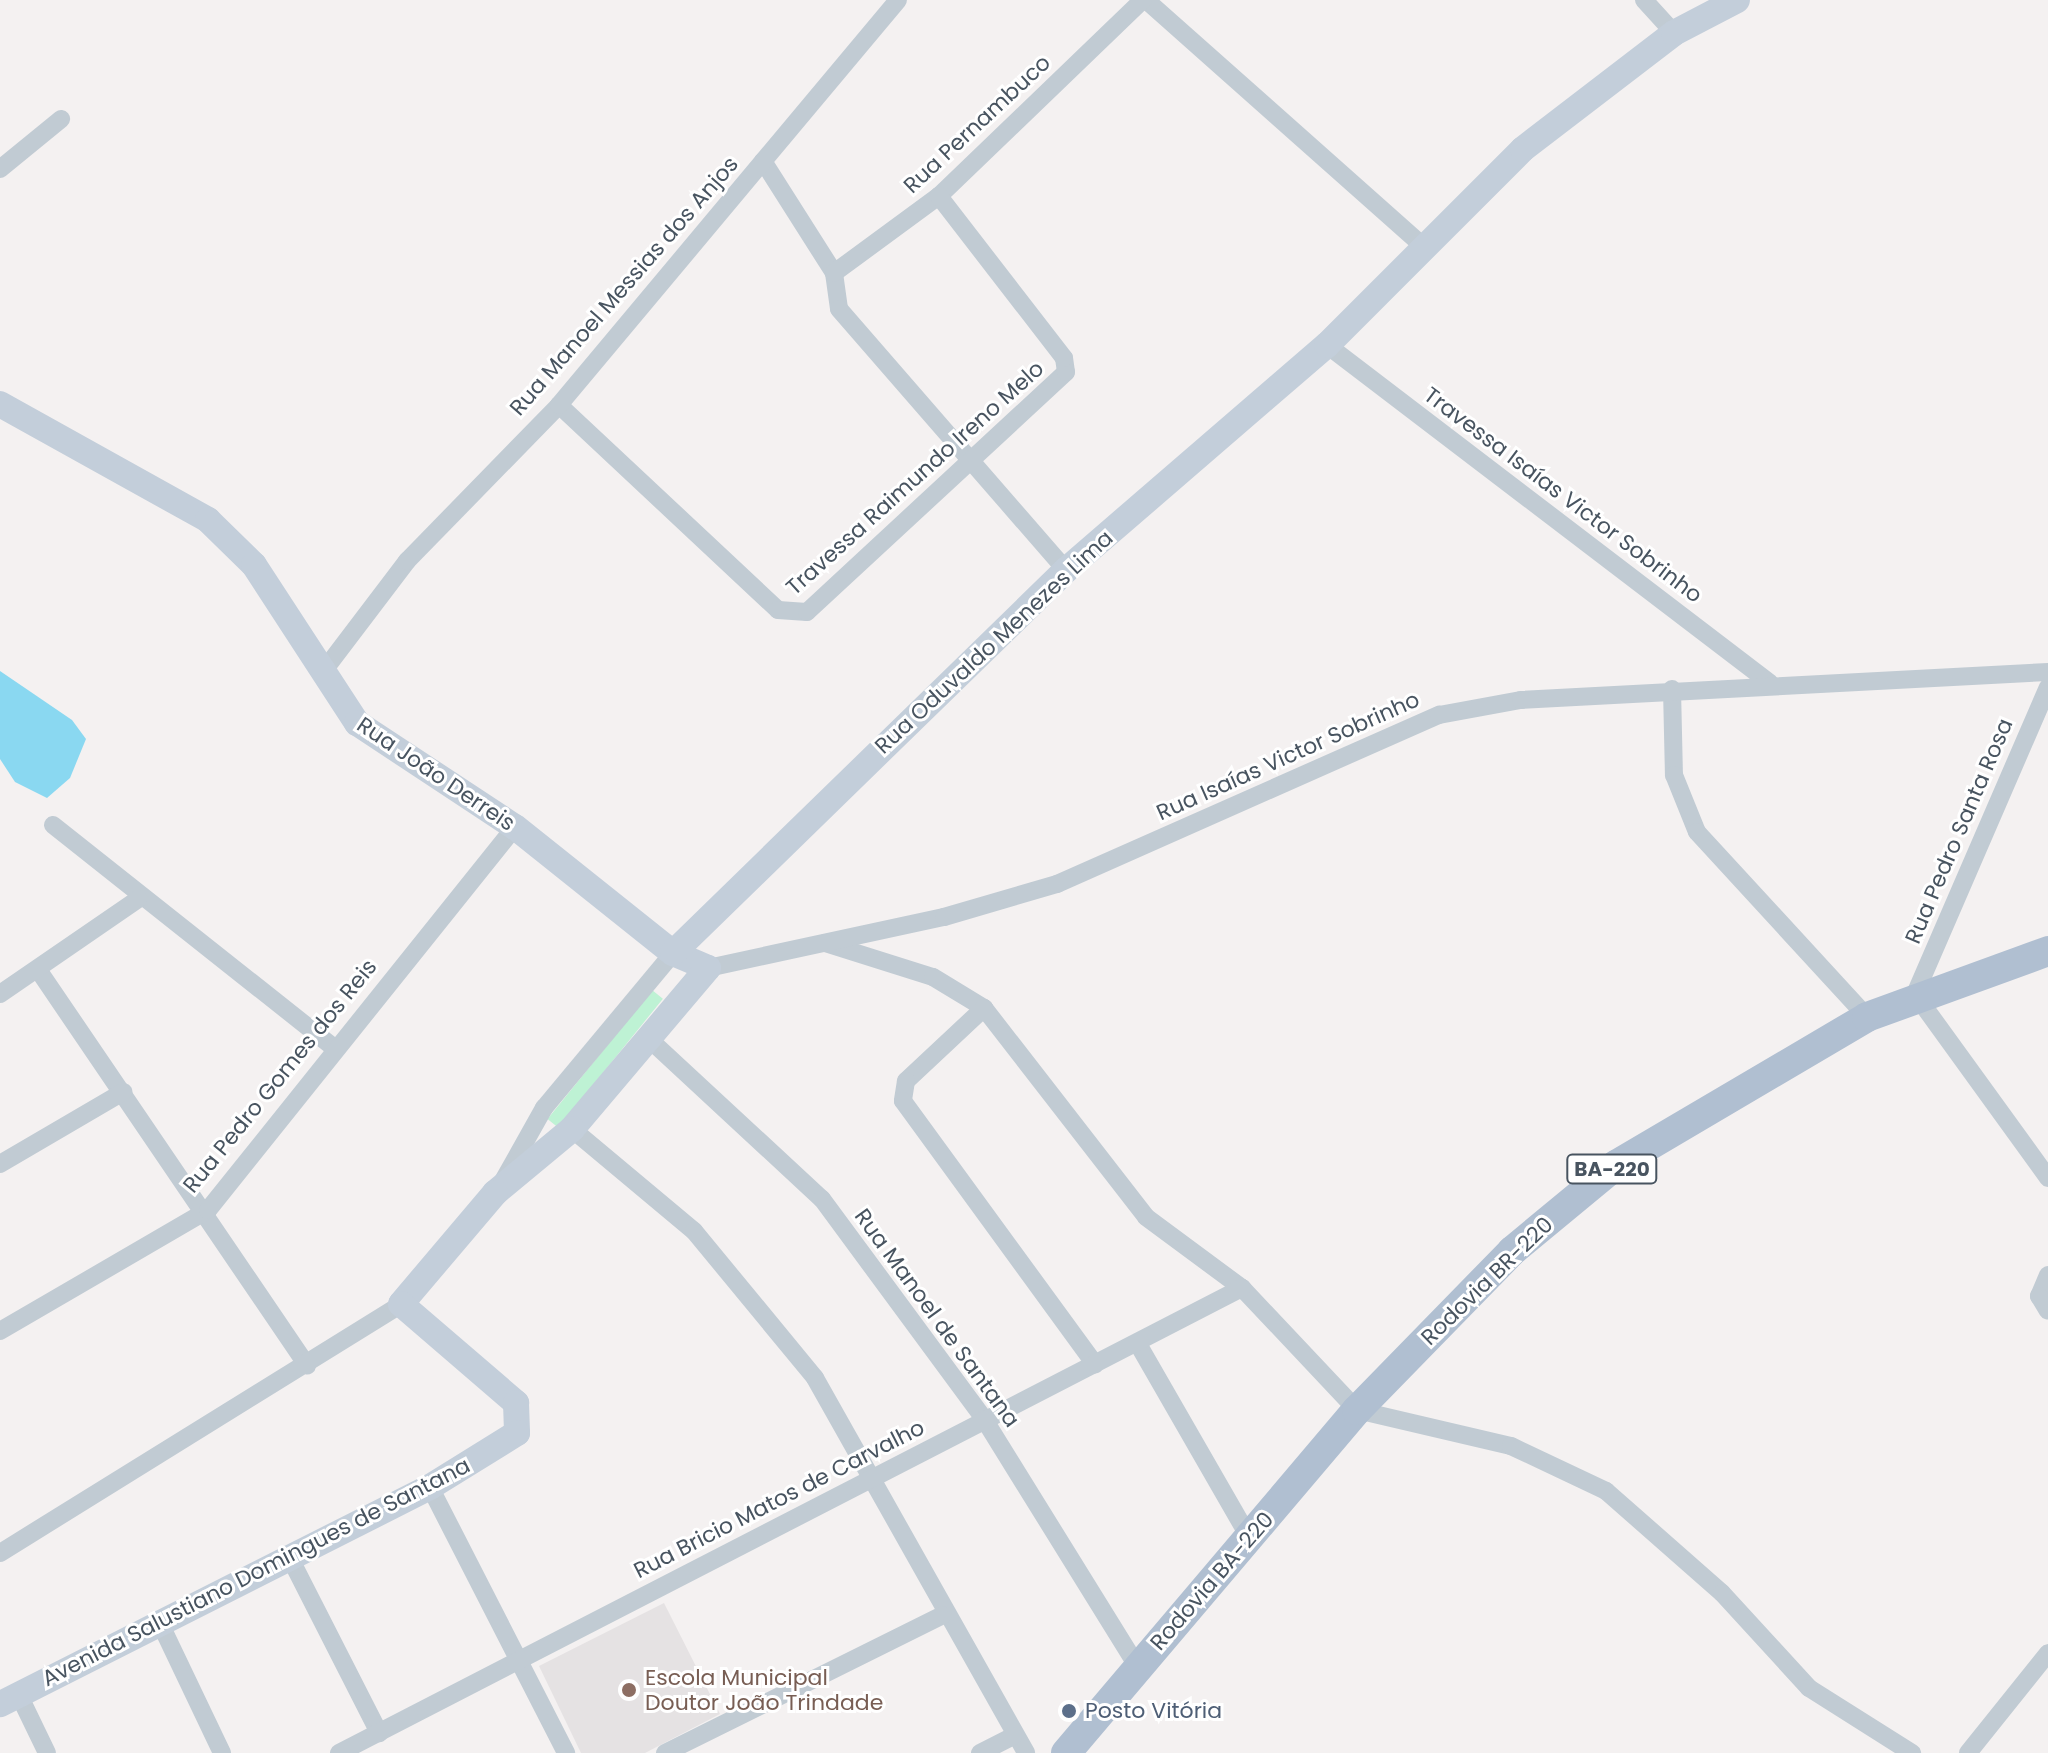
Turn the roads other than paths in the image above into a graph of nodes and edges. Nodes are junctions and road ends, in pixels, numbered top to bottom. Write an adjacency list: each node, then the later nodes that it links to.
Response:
1 (898, 0): 7 (street, Rua Manoel Messias dos Anjos)
2 (1145, 0): 9 (street, Rua Pernambuco); 10 (street)
3 (1644, 0): 5 (street)
4 (1737, 0): 5 (street, Rua Oduvaldo Menezes Lima)
5 (1674, 33): 10 (street, Rua Oduvaldo Menezes Lima)
6 (61, 119): 8 (street)
7 (763, 161): 11 (street); 14 (street, Rua Manoel Messias dos Anjos)
8 (0, 169)
9 (939, 196): 11 (street, Rua Pernambuco); 15 (street, Travessa Raimundo Ireno Melo)
10 (1423, 246): 12 (street, Rua Oduvaldo Menezes Lima)
11 (834, 273): 15 (street)
12 (1327, 345): 16 (street, Rua Oduvaldo Menezes Lima); 19 (street, Travessa Isaías Victor Sobrinho)
13 (0, 404): 18 (street, Rua João Derreis)
14 (559, 405): 15 (street, Travessa Raimundo Ireno Melo); 18 (street, Rua Manoel Messias dos Anjos)
15 (970, 459): 16 (street)
16 (1066, 570): 27 (street, Rua Oduvaldo Menezes Lima)
17 (2048, 672): 19 (street, Rua Isaías Victor Sobrinho)
18 (322, 673): 23 (street, Rua João Derreis)
19 (1770, 683): 21 (street, Rua Isaías Victor Sobrinho)
20 (2048, 687): 31 (street, Rua Pedro Santa Rosa)
21 (1672, 689): 25 (street, Rua Isaías Victor Sobrinho); 33 (street)
22 (53, 825): 24 (street)
23 (515, 827): 27 (street, Rua João Derreis); 35 (street, Rua Pedro Gomes dos Reis)
24 (138, 899): 29 (street); 35 (street)
25 (825, 943): 28 (street, Rua Isaías Victor Sobrinho); 32 (street)
26 (2048, 951): 31 (main road, BA-220)
27 (673, 953): 28 (street, Rua João Derreis); 40 (street)
28 (708, 968): 34 (street)
29 (39, 971): 30 (street); 36 (street)
30 (0, 994)
31 (1915, 994): 33 (main road, Rodovia BR-220 / BA-220); 39 (street)
32 (984, 1008): 43 (street); 48 (street)
33 (1867, 1017): 50 (main road, Rodovia BR-220 / BA-220)
34 (648, 1038): 37 (street); 51 (street, Rua Manoel de Santana)
35 (332, 1046): 41 (street, Rua Pedro Gomes dos Reis)
36 (123, 1092): 38 (street); 41 (street)
37 (572, 1129): 40 (street); 52 (street)
38 (0, 1164)
39 (2048, 1178)
40 (495, 1193): 44 (street)
41 (208, 1210): 46 (street, Rua Pedro Gomes dos Reis); 49 (street)
42 (2048, 1275): 45 (street)
43 (1242, 1288): 47 (street, Rua Bricio Matos de Carvalho); 50 (street)
44 (401, 1304): 49 (street); 53 (street, Avenida Salustiano Domingues de Santana)
45 (2048, 1311)
46 (0, 1331)
47 (1138, 1344): 48 (street, Rua Bricio Matos de Carvalho); 54 (street)
48 (1095, 1364): 51 (street, Rua Bricio Matos de Carvalho)
49 (307, 1366): 55 (street)
50 (1357, 1410): 54 (main road, Rodovia BA-220 / BA-220); 73 (street)
51 (984, 1419): 52 (street, Rua Bricio Matos de Carvalho); 61 (street, Rua Manoel de Santana)
52 (878, 1478): 57 (street); 60 (street, Rua Bricio Matos de Carvalho)
53 (430, 1487): 56 (street, Avenida Salustiano Domingues de Santana); 60 (street)
54 (1250, 1539): 61 (main road, Rodovia BA-220 / BA-220)
55 (0, 1553)
56 (289, 1556): 58 (street, Avenida Salustiano Domingues de Santana); 63 (street)
57 (943, 1615): 64 (street); 69 (street)
58 (160, 1623): 62 (street, Avenida Salustiano Domingues de Santana); 66 (street)
59 (2048, 1653): 74 (street)
60 (520, 1657): 63 (street, Rua Bricio Matos de Carvalho); 68 (street)
61 (1138, 1667): 72 (main road, Rodovia BA-220 / BA-220)
62 (9, 1700): 65 (street)
63 (379, 1733): 67 (street, Rua Bricio Matos de Carvalho)
64 (1013, 1736): 70 (street); 71 (street)
65 (47, 1753)
66 (222, 1753)
67 (339, 1753)
68 (566, 1753)
69 (665, 1753)
70 (980, 1753)
71 (1026, 1753)
72 (1066, 1753)
73 (1912, 1753)
74 (1968, 1753)

